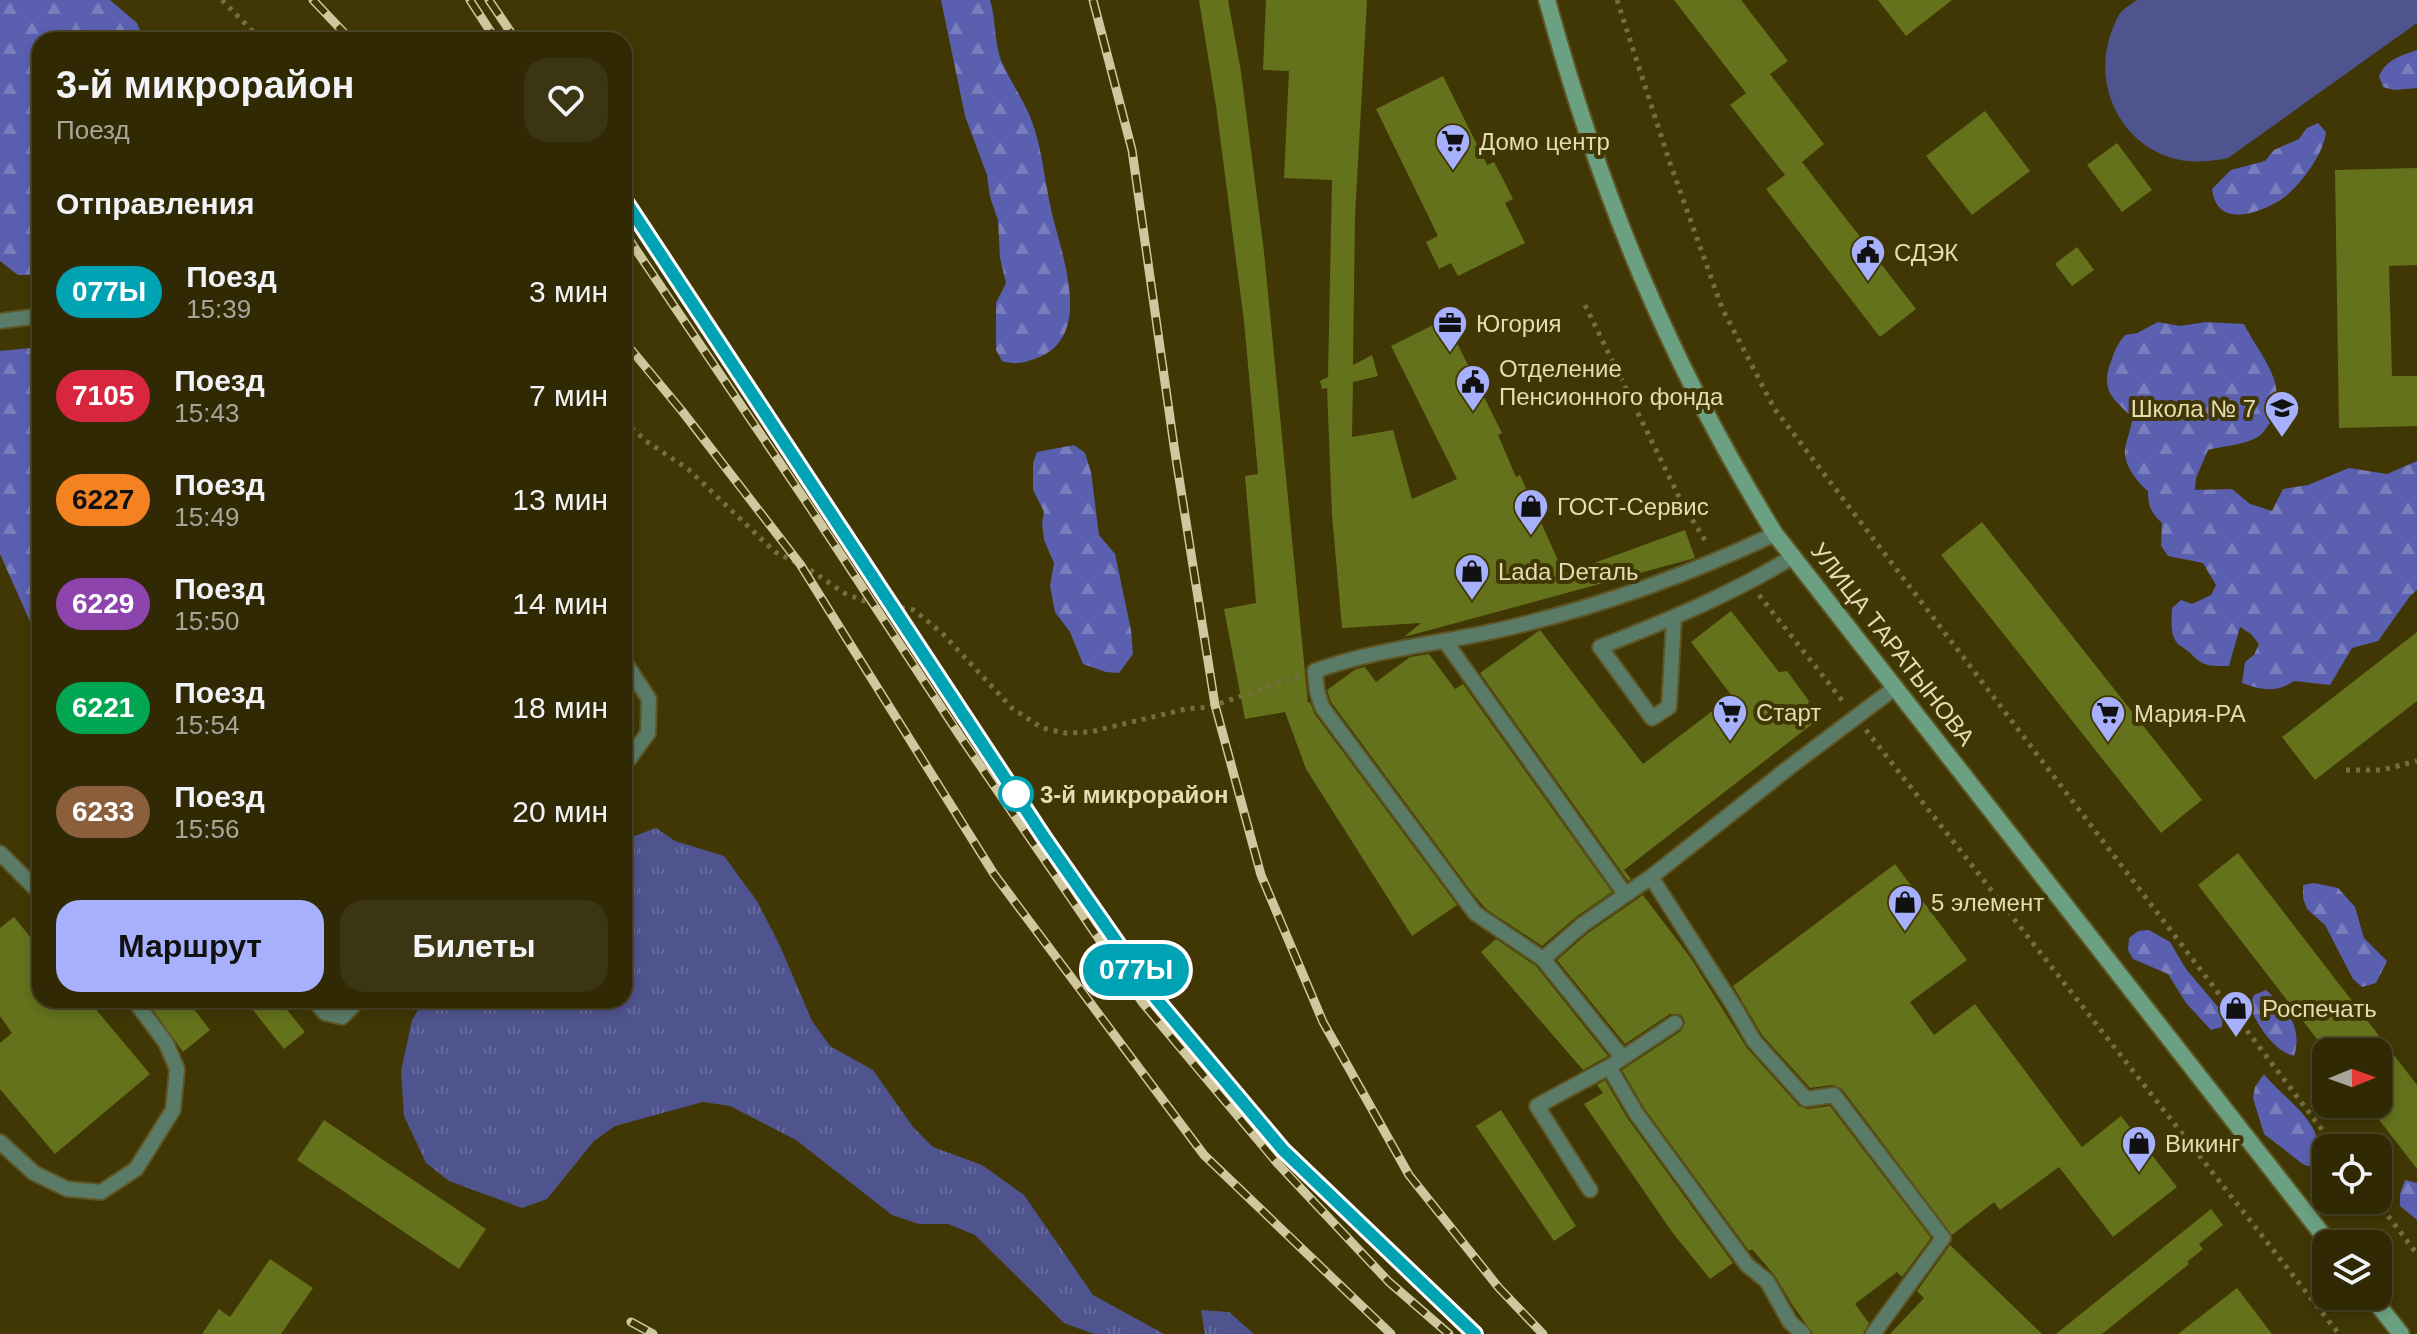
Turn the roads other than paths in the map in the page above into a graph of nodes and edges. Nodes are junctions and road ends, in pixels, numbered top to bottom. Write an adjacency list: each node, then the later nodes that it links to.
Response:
1 (1547, 0): 4 (street, УЛИЦА ТАРАТЫНОВА)
2 (32, 317): 3 (lane)
3 (0, 321)
4 (1775, 534): 5 (street, УЛИЦА ТАРАТЫНОВА); 7 (lane)
5 (1794, 556): 6 (lane); 9 (street, УЛИЦА ТАРАТЫНОВА)
6 (1674, 618): 6 (lane)
7 (1445, 641): 14 (lane); 15 (lane)
8 (632, 673): 10 (lane)
9 (1896, 687): 12 (lane); 24 (street, УЛИЦА ТАРАТЫНОВА)
10 (632, 755)
11 (0, 853): 13 (lane)
12 (1651, 877): 14 (lane); 27 (lane)
13 (32, 885)
14 (1625, 894): 15 (lane)
15 (1543, 959): 20 (lane)
16 (140, 1008): 22 (lane)
17 (321, 1008): 18 (lane)
18 (351, 1008)
19 (1675, 1023): 20 (lane)
20 (1622, 1057): 21 (lane)
21 (1609, 1067): 23 (lane); 26 (lane)
22 (0, 1142)
23 (1590, 1190)
24 (2319, 1230)
25 (2382, 1310): 28 (street)
26 (1803, 1334)
27 (1873, 1334)
28 (2401, 1334)

